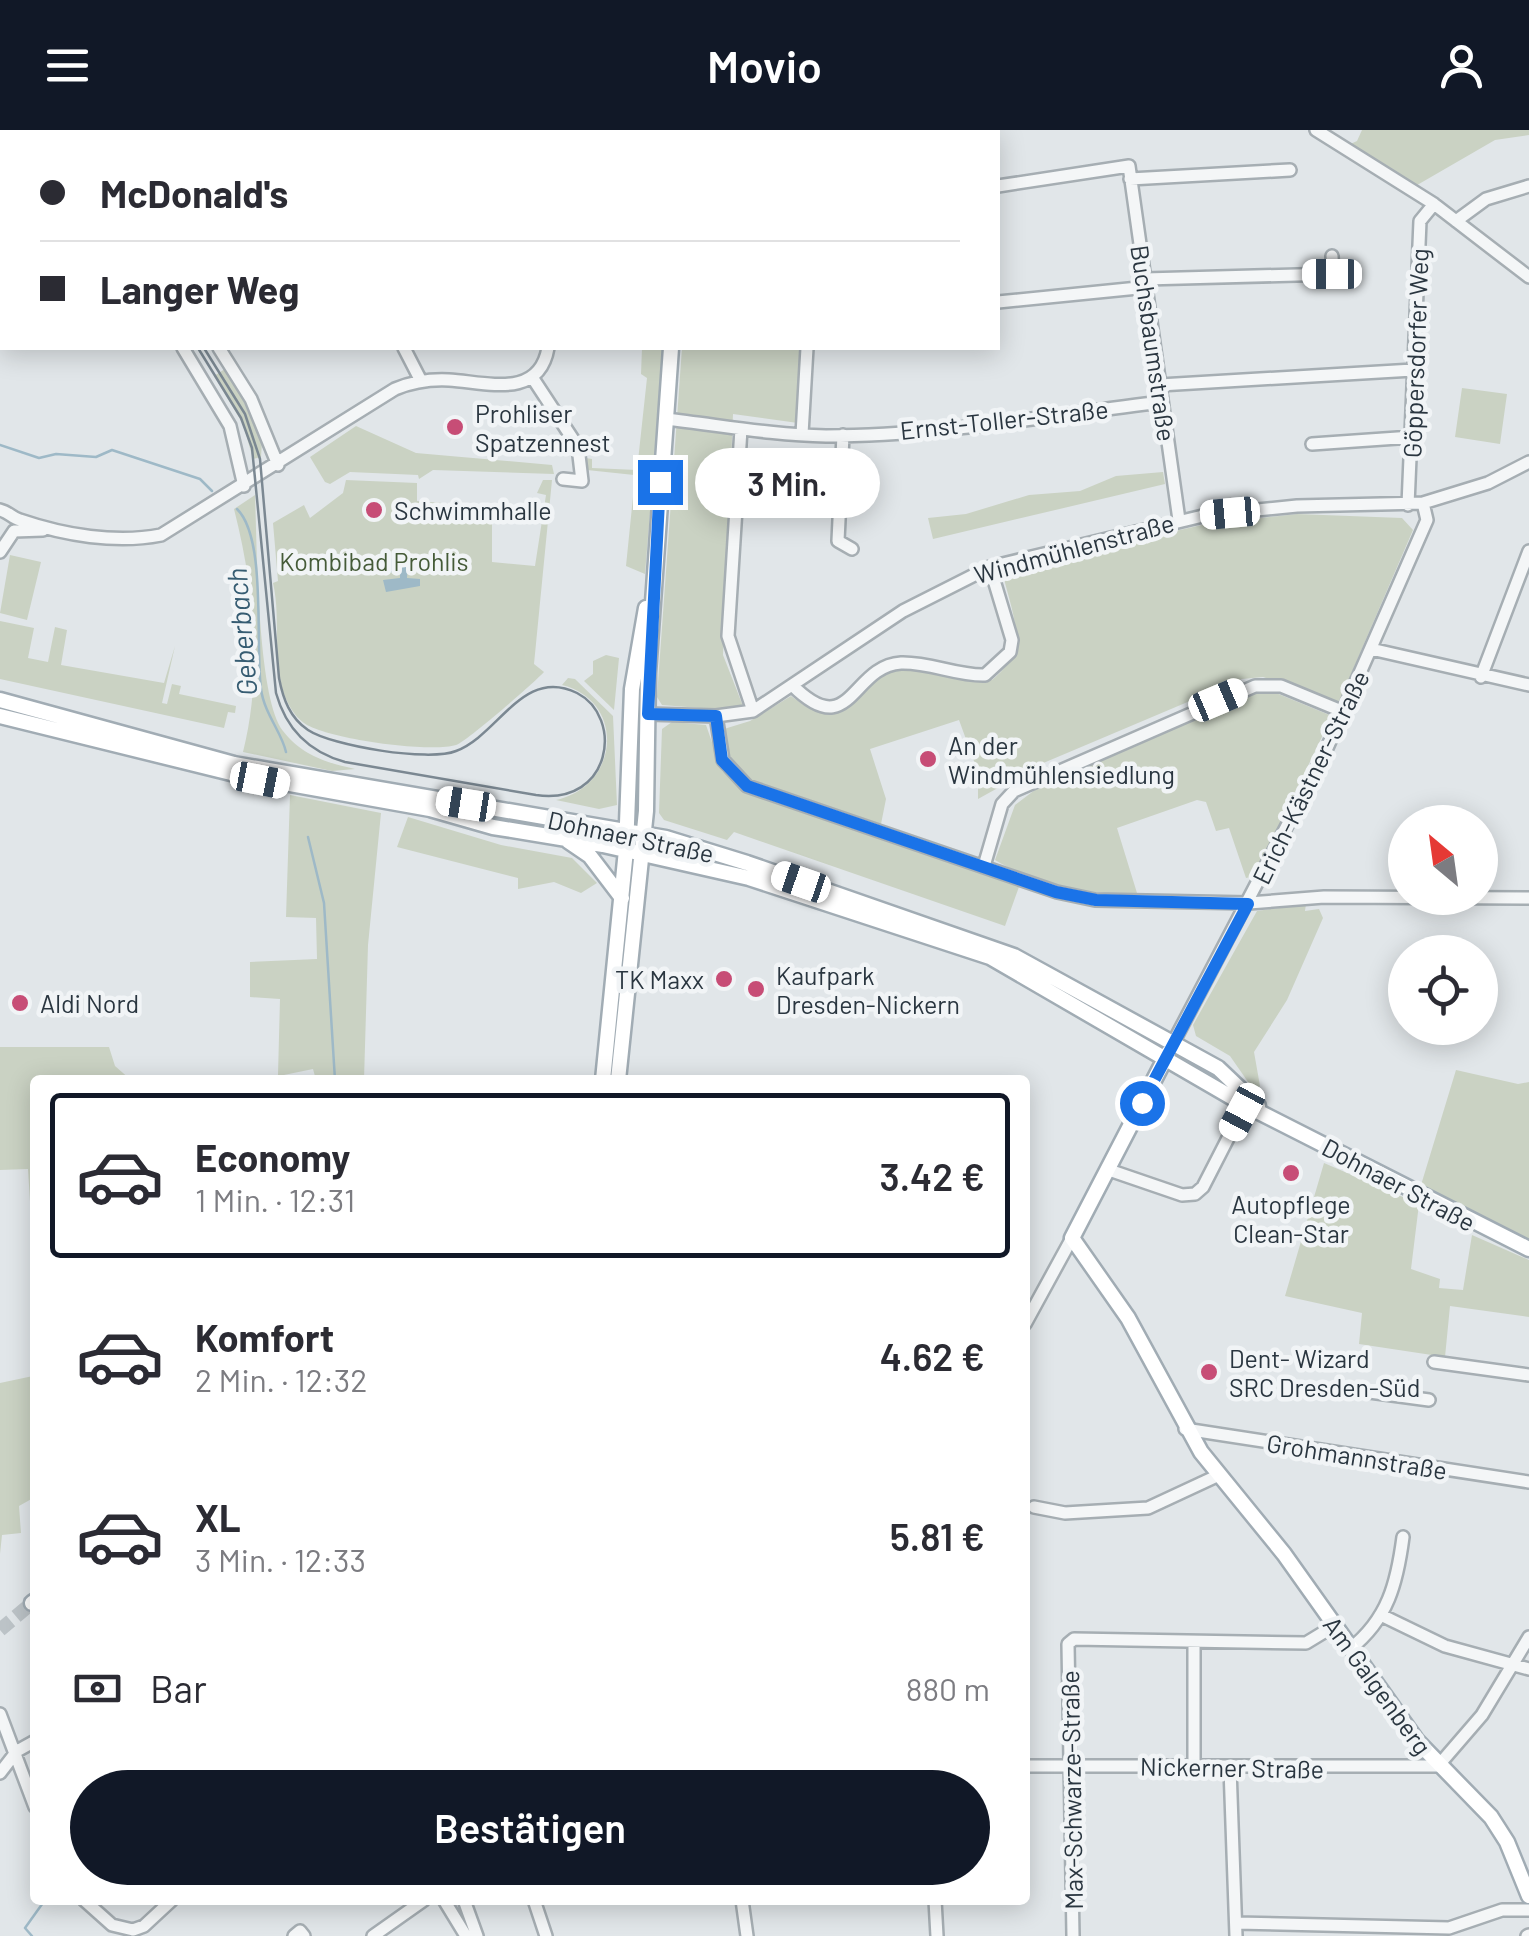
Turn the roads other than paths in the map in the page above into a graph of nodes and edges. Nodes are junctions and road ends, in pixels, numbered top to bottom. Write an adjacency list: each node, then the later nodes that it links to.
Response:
1 (1316, 130): 6 (street)
2 (1290, 170): 3 (street)
3 (1130, 173): 4 (street); 10 (street, Buchsbaumstraße)
4 (1000, 186)
5 (1529, 186): 7 (street)
6 (1434, 204): 7 (street); 18 (street, Göppersdorfer Weg)
7 (1456, 220): 9 (street)
8 (1332, 256): 10 (street)
9 (1529, 277)
10 (1147, 283): 11 (street); 21 (street, Buchsbaumstraße)
11 (1000, 302)
12 (184, 350): 32 (street)
13 (220, 350): 30 (street)
14 (405, 350): 20 (street)
15 (547, 350): 19 (street)
16 (671, 350): 23 (main road)
17 (807, 350): 25 (street)
18 (1414, 370): 21 (street); 27 (street, Göppersdorfer Weg)
19 (532, 377): 20 (street); 31 (street)
20 (420, 381): 30 (street)
21 (1160, 385): 22 (street, Buchsbaumstraße)
22 (1162, 402): 26 (street, Ernst-Toller-Straße); 36 (street, Buchsbaumstraße)
23 (666, 419): 24 (street, Ernst-Toller-Straße); 42 (main road)
24 (741, 429): 25 (street, Ernst-Toller-Straße); 48 (street)
25 (802, 434): 26 (street, Ernst-Toller-Straße)
26 (843, 435): 38 (street)
27 (1412, 437): 28 (street); 34 (street, Göppersdorfer Weg)
28 (1312, 444)
29 (1529, 462): 33 (street, Windmühlenstraße)
30 (278, 465): 32 (street)
31 (563, 479)
32 (244, 486): 37 (street)
33 (1424, 504): 34 (street, Windmühlenstraße); 43 (street, Erich-Kästner-Straße)
34 (1408, 506): 36 (street, Windmühlenstraße)
35 (0, 510): 37 (street)
36 (1178, 520): 41 (street, Windmühlenstraße)
37 (8, 532): 40 (street)
38 (852, 549)
39 (1529, 551): 44 (street)
40 (0, 552)
41 (990, 567): 46 (street, Windmühlenstraße); 46 (street)
42 (653, 578): 50 (main road); 53 (main road)
43 (1371, 649): 44 (street); 49 (street, Erich-Kästner-Straße)
44 (1482, 677): 45 (street)
45 (1529, 685)
46 (792, 686): 48 (street, Windmühlenstraße)
47 (0, 700): 53 (main road, Dohnaer Straße)
48 (753, 711): 52 (street, Windmühlenstraße)
49 (1344, 712): 58 (street); 61 (street, Erich-Kästner-Straße)
50 (648, 714): 52 (street, Windmühlenstraße); 54 (main road)
51 (0, 716): 55 (main road, Dohnaer Straße)
52 (716, 716): 58 (street)
53 (628, 831): 54 (main road, Dohnaer Straße); 56 (main road)
54 (644, 834): 57 (main road); 62 (main road, Dohnaer Straße)
55 (563, 838): 56 (main road, Dohnaer Straße); 59 (main road)
56 (626, 850): 57 (main road, Dohnaer Straße); 59 (main road)
57 (642, 853): 63 (main road, Dohnaer Straße); 65 (main road)
58 (984, 866): 61 (street)
59 (622, 898): 64 (main road)
60 (1529, 898): 61 (street)
61 (1248, 904): 62 (street, Erich-Kästner-Straße)
62 (1172, 1043): 63 (main road); 67 (main road, Dohnaer Straße)
63 (1165, 1058): 66 (main road, Dohnaer Straße); 68 (main road)
64 (604, 1075)
65 (619, 1075)
66 (1245, 1105): 67 (main road, Dohnaer Straße); 68 (street)
67 (1270, 1116): 70 (main road, Dohnaer Straße)
68 (1108, 1170): 69 (main road)
69 (1072, 1238): 71 (street); 76 (main road, Am Galgenberg)
70 (1529, 1249)
71 (1030, 1315)
72 (1434, 1362): 73 (street)
73 (1529, 1375)
74 (1362, 1391): 75 (street)
75 (1429, 1400)
76 (1186, 1429): 77 (main road, Am Galgenberg); 78 (street, Grohmannstraße)
77 (1219, 1475): 79 (street); 82 (main road, Am Galgenberg)
78 (1529, 1482)
79 (1034, 1507)
80 (1403, 1537): 81 (street)
81 (1383, 1616): 85 (street); 86 (street)
82 (1334, 1626): 84 (street); 85 (main road, Am Galgenberg)
83 (1529, 1637): 86 (street)
84 (1194, 1643): 91 (street, Max-Schwarze-Straße); 94 (street)
85 (1350, 1648): 93 (main road, Am Galgenberg)
86 (1515, 1667): 87 (street); 93 (street)
87 (1529, 1669)
88 (0, 1714): 90 (street)
89 (30, 1744): 90 (street)
90 (17, 1751): 96 (street); 97 (street)
91 (1072, 1765): 92 (street, Nickerner Straße); 94 (street, Nickerner Straße); 122 (street, Max-Schwarze-Straße)
92 (1030, 1766)
93 (1438, 1766): 95 (street, Nickerner Straße); 98 (main road, Am Galgenberg)
94 (1194, 1768): 95 (street, Nickerner Straße)
95 (1230, 1768): 109 (street)
96 (0, 1774)
97 (30, 1791)
98 (1529, 1896)
99 (90, 1905): 112 (street)
100 (167, 1905): 112 (street)
101 (416, 1905): 108 (street)
102 (447, 1905): 117 (street)
103 (466, 1905): 118 (street)
104 (536, 1905): 119 (street)
105 (743, 1905): 120 (street)
106 (935, 1905): 121 (street)
107 (1529, 1910): 111 (street)
108 (388, 1923): 115 (street); 116 (street)
109 (1236, 1929): 110 (street)
110 (1293, 1930): 111 (street)
111 (1420, 1932)
112 (134, 1933)
113 (294, 1936): 114 (street)
114 (304, 1936)
115 (373, 1936)
116 (396, 1936)
117 (466, 1936)
118 (477, 1936)
119 (546, 1936)
120 (747, 1936)
121 (937, 1936)
122 (1072, 1936)

